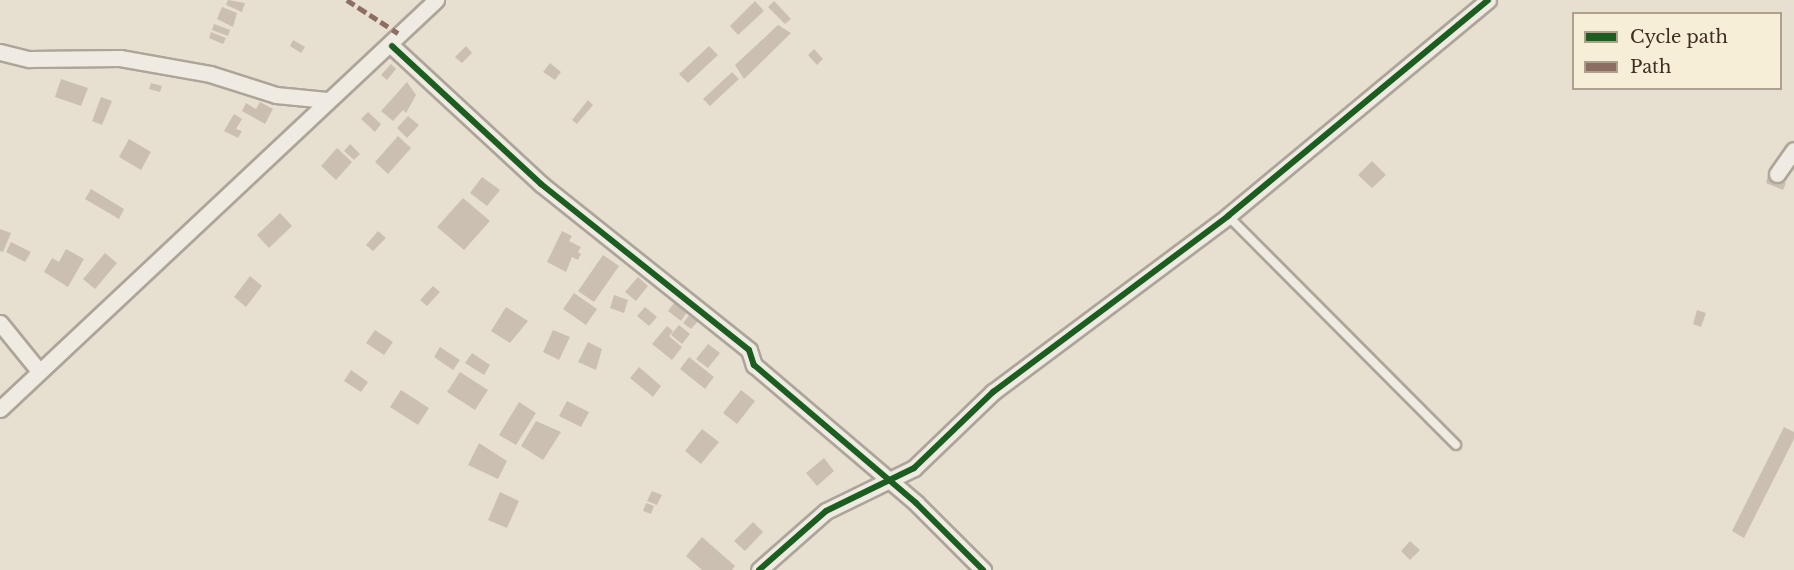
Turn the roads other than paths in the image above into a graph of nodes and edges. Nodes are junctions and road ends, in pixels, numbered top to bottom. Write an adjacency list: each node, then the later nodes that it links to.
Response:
1 (436, 0): 3 (street)
2 (1488, 0): 8 (street)
3 (392, 46): 5 (street); 13 (street)
4 (0, 52): 5 (street)
5 (327, 100): 10 (street)
6 (1794, 150): 7 (street)
7 (1777, 174)
8 (1228, 216): 12 (lane); 13 (street)
9 (0, 323): 10 (street)
10 (39, 371): 11 (street)
11 (0, 409)
12 (1455, 445)
13 (888, 481): 14 (street); 15 (street)
14 (759, 570)
15 (983, 570)

